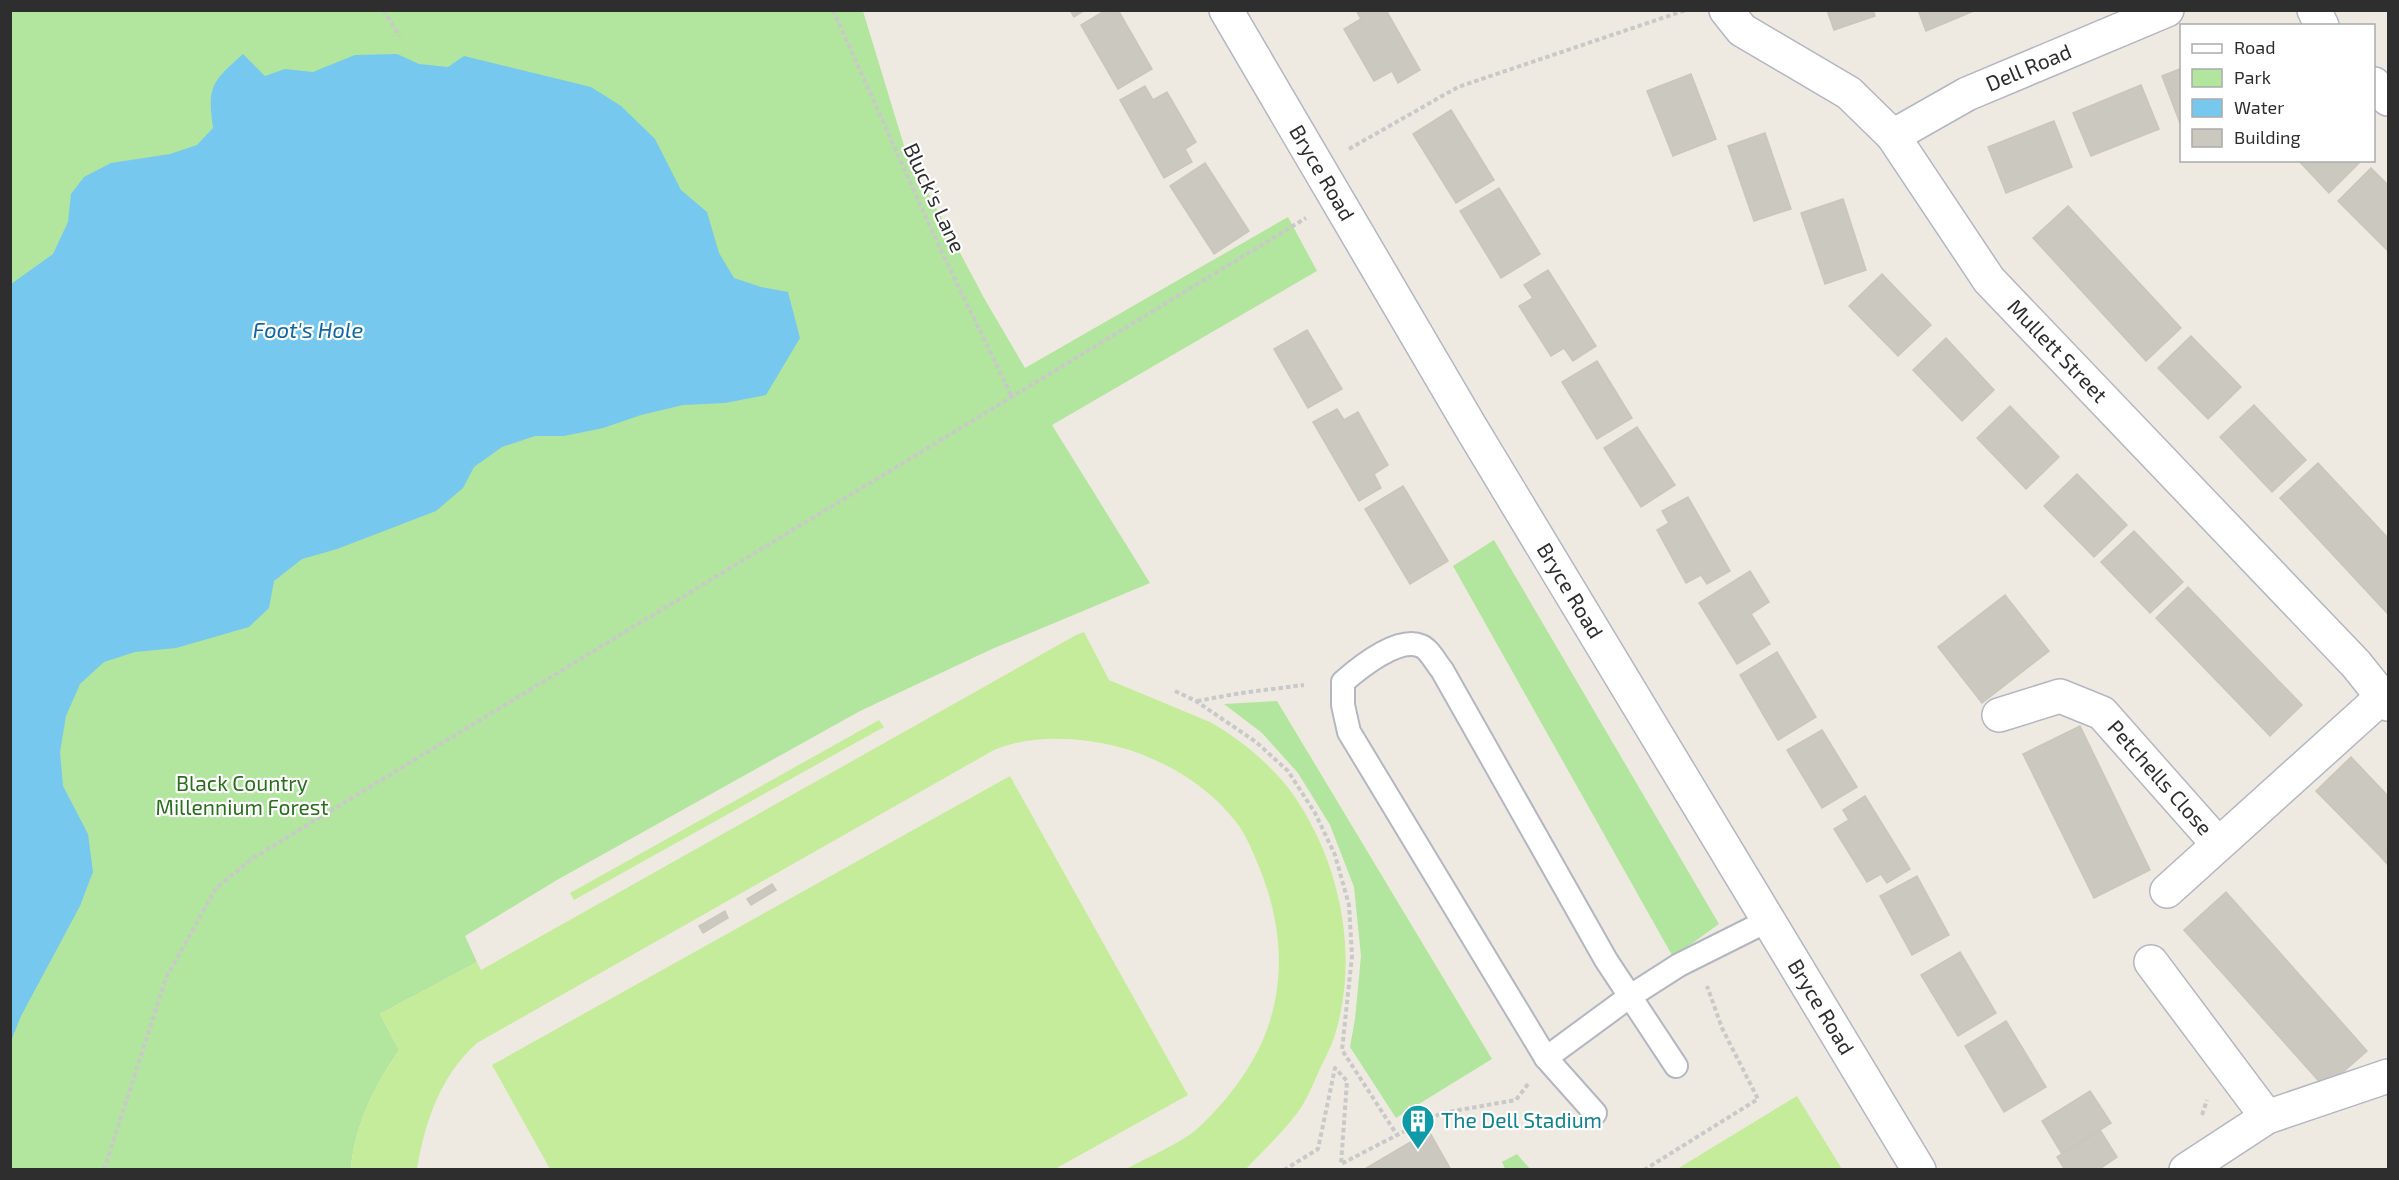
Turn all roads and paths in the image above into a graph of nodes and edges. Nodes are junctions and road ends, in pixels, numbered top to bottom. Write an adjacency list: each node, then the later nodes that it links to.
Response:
1 (383, 10): 9 (path)
2 (833, 10): 15 (path, Bluck's Lane)
3 (1226, 10): 13 (street, Bryce Road)
4 (1686, 10): 13 (path)
5 (1726, 10): 12 (street, Mullett Street)
6 (2167, 10): 12 (street, Dell Road)
7 (2314, 10): 8 (street)
8 (2321, 24)
9 (400, 36)
10 (2375, 86): 11 (street)
11 (2388, 99)
12 (1893, 136): 19 (street, Mullett Street)
13 (1318, 167): 14 (street, Bryce Road)
14 (1338, 199): 15 (path); 23 (street, Bryce Road)
15 (1012, 396): 34 (path)
16 (1305, 685): 18 (path)
17 (1175, 691): 18 (path)
18 (1196, 701): 33 (path)
19 (2385, 701): 21 (street)
20 (1999, 715): 21 (street, Petchells Close)
21 (2218, 844): 22 (street)
22 (2167, 891)
23 (1767, 921): 24 (lane); 37 (street, Bryce Road)
24 (1688, 961): 26 (lane); 36 (path)
25 (2151, 962): 32 (street)
26 (1629, 997): 27 (lane); 27 (lane); 28 (lane)
27 (1546, 1058): 31 (lane)
28 (1676, 1066)
29 (2388, 1076): 32 (street)
30 (1516, 1100): 33 (path)
31 (1595, 1113)
32 (2267, 1117): 38 (street)
33 (1397, 1135): 35 (path)
34 (104, 1170)
35 (1284, 1170)
36 (1644, 1170)
37 (1919, 1170)
38 (2186, 1170)

